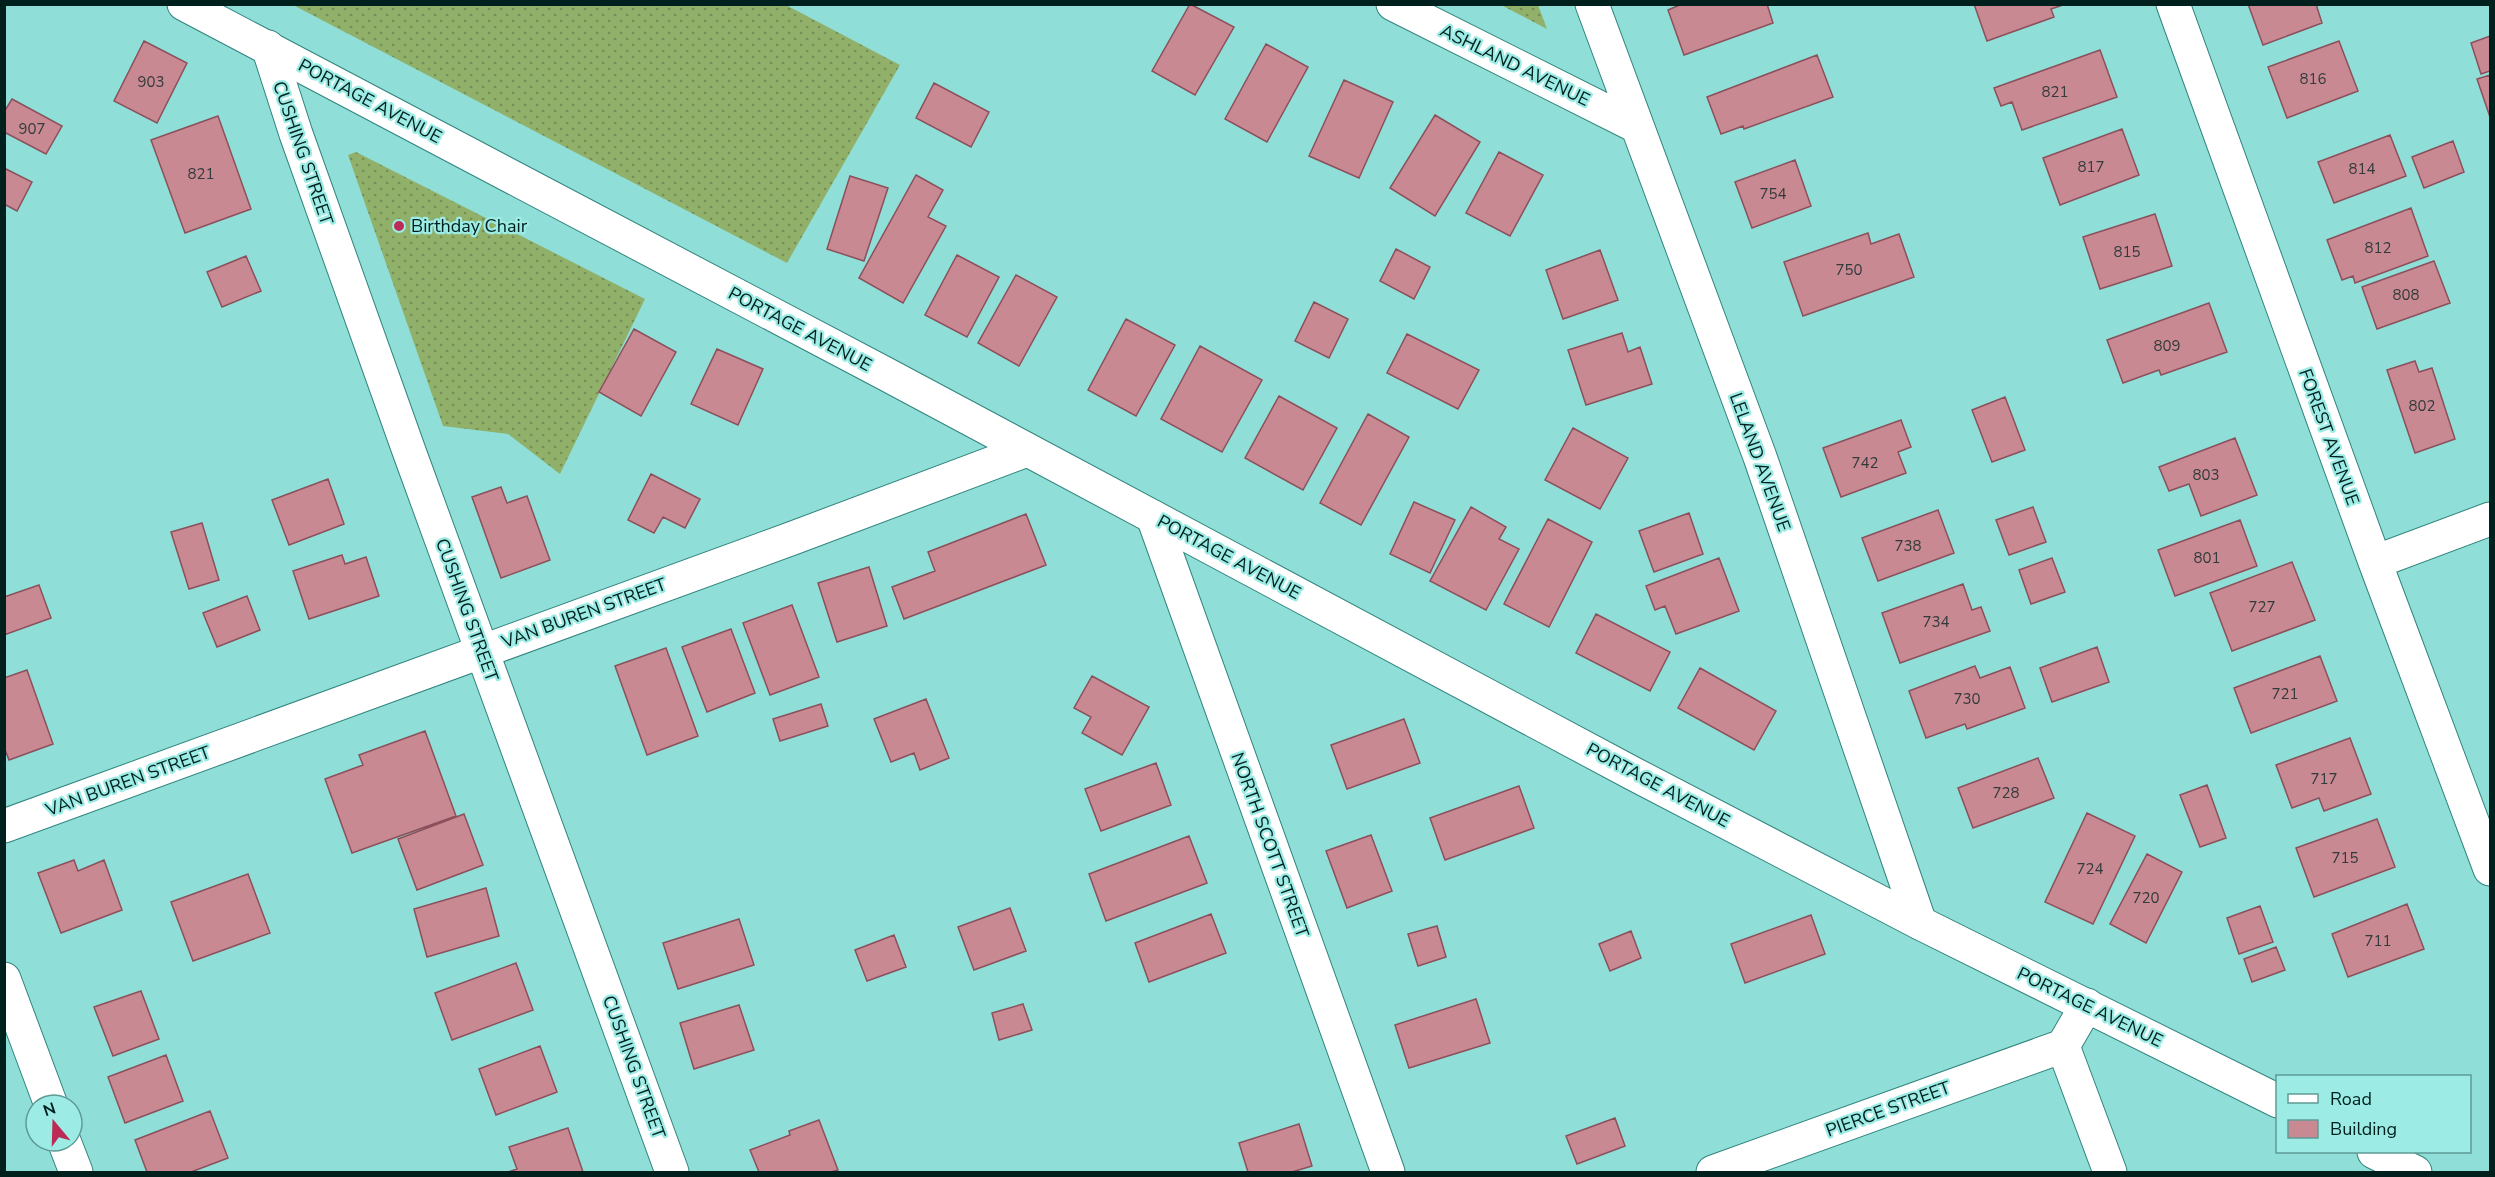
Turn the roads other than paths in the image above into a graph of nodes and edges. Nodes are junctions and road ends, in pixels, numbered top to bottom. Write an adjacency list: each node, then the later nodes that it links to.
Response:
1 (184, 4): 5 (street, PORTAGE AVENUE)
2 (1393, 4): 6 (street, ASHLAND AVENUE)
3 (1592, 4): 6 (street, LELAND AVENUE)
4 (2173, 4): 10 (street, FOREST AVENUE)
5 (268, 47): 7 (street, PORTAGE AVENUE); 11 (street, CUSHING STREET)
6 (1636, 126): 14 (street, LELAND AVENUE)
7 (1027, 450): 8 (street, PORTAGE AVENUE); 11 (street, VAN BUREN STREET)
8 (1152, 517): 14 (street, PORTAGE AVENUE); 24 (street, NORTH SCOTT STREET)
9 (2490, 519): 10 (street)
10 (2375, 562): 13 (street, FOREST AVENUE)
11 (482, 650): 12 (street, VAN BUREN STREET); 23 (street, CUSHING STREET)
12 (4, 826)
13 (2490, 869)
14 (1920, 923): 16 (street, PORTAGE AVENUE)
15 (4, 980): 18 (street)
16 (2087, 1005): 17 (street); 19 (street, PORTAGE AVENUE)
17 (2063, 1046): 25 (street, PIERCE STREET); 26 (street)
18 (46, 1093)
19 (2276, 1100)
20 (68, 1153): 22 (street)
21 (2376, 1153): 27 (street)
22 (76, 1173)
23 (672, 1173)
24 (1388, 1173)
25 (1713, 1173)
26 (2110, 1173)
27 (2415, 1173)

